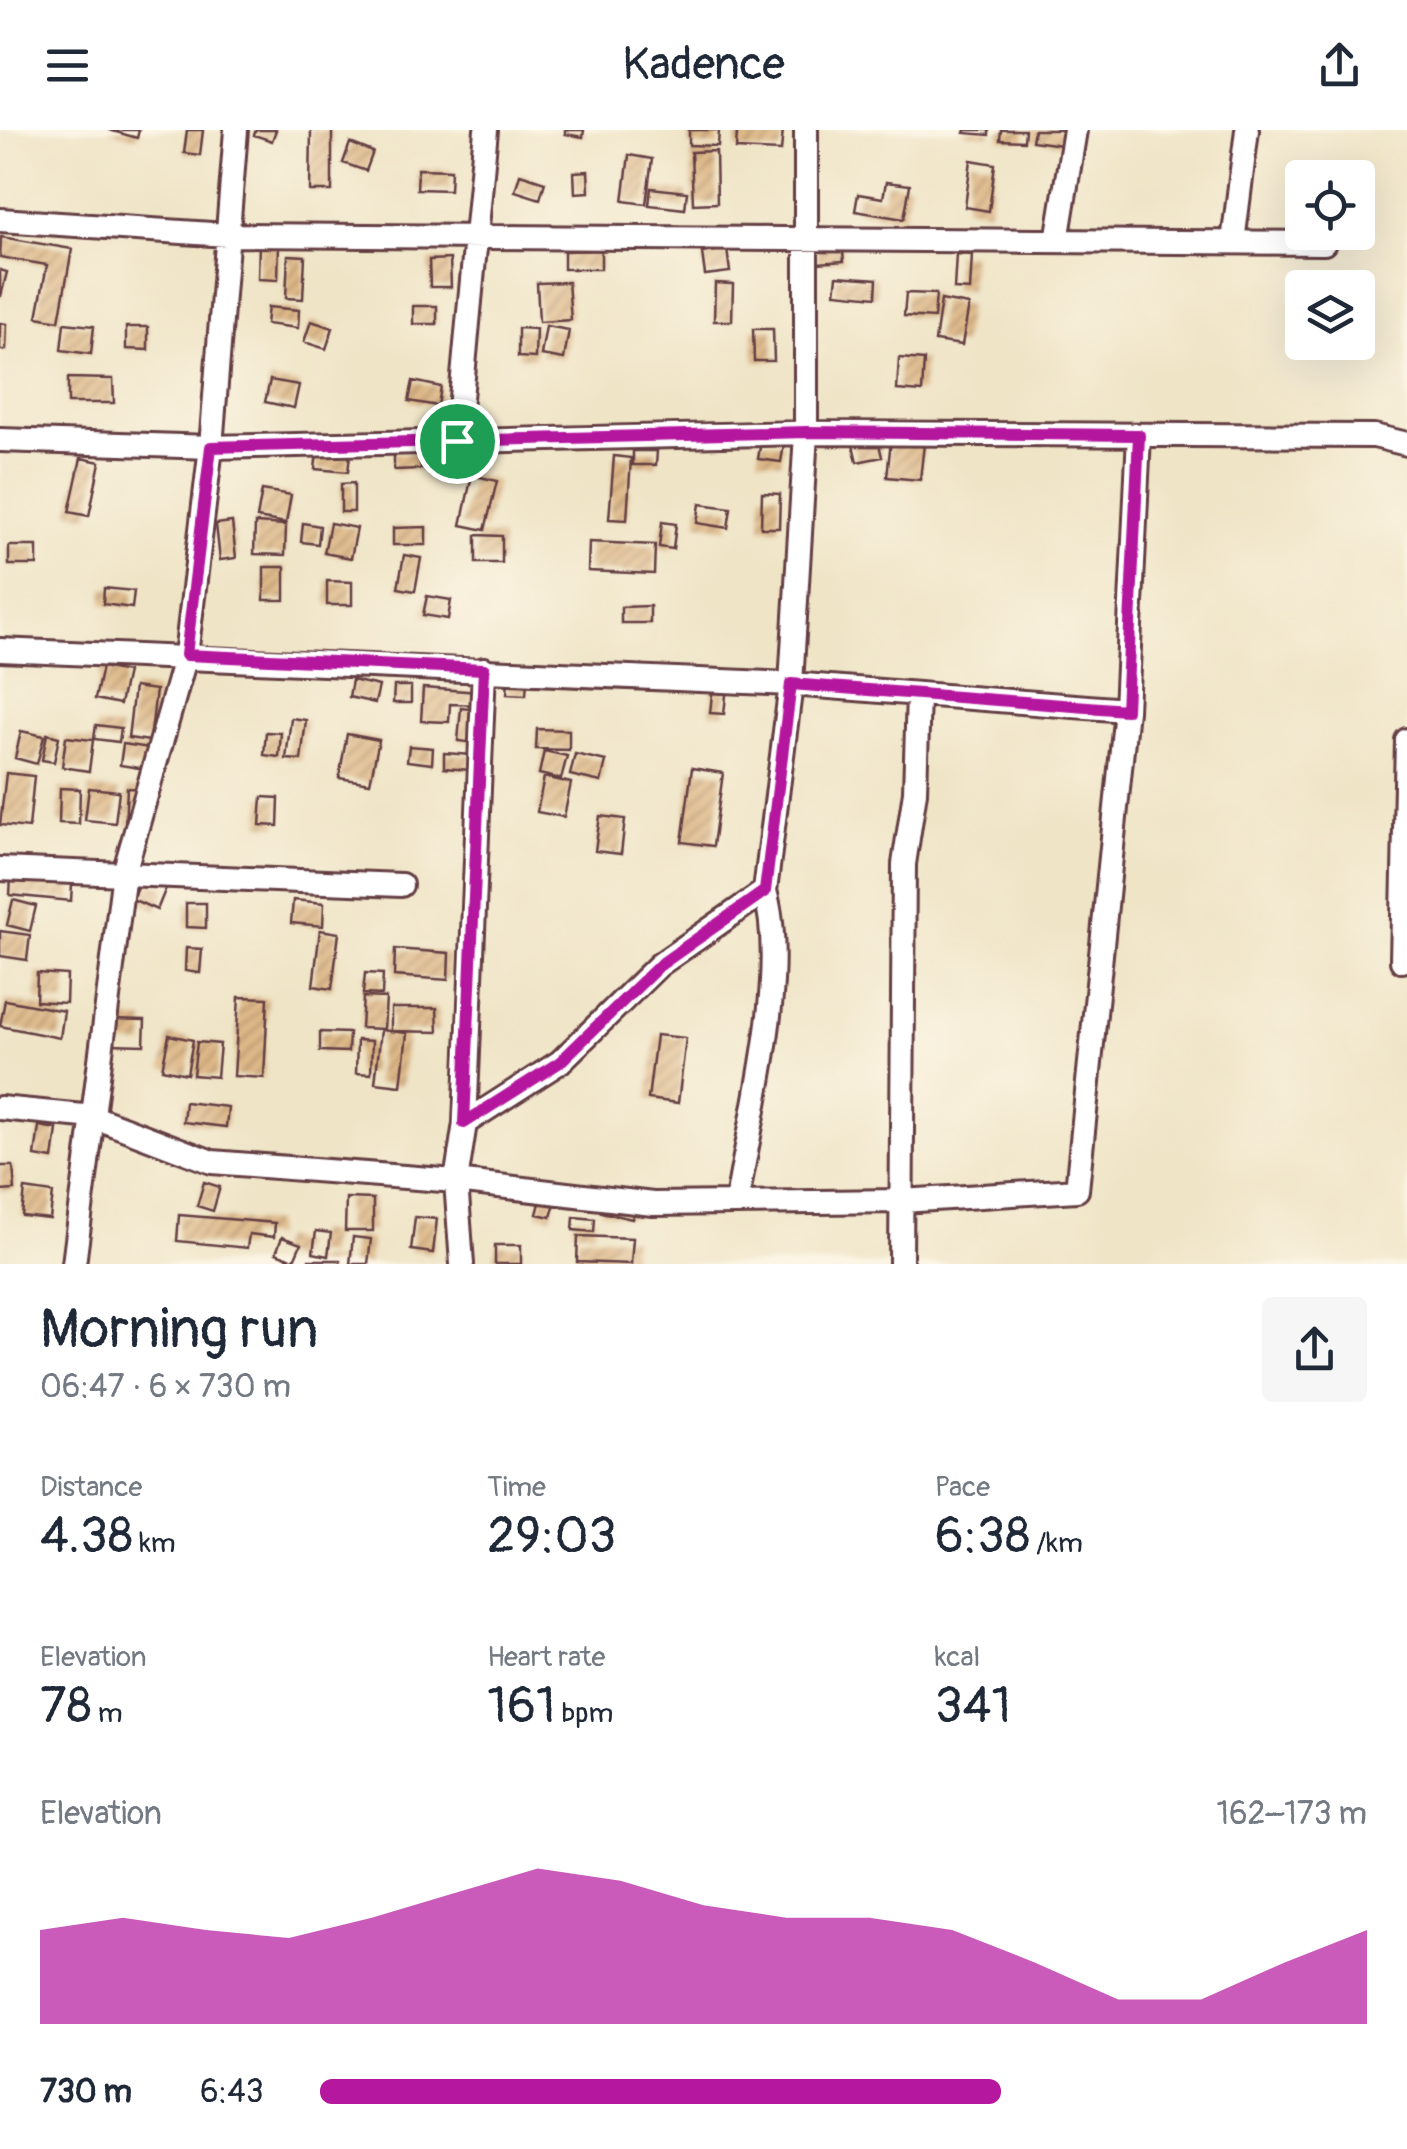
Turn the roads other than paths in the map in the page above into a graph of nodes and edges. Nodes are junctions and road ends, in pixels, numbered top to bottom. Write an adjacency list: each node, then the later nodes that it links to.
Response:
1 (236, 130): 7 (street)
2 (486, 130): 8 (street)
3 (806, 130): 9 (street)
4 (1075, 130): 10 (street)
5 (1247, 130): 11 (street)
6 (0, 220): 7 (street)
7 (228, 235): 8 (street); 18 (street)
8 (476, 237): 9 (street); 16 (street)
9 (804, 239): 10 (street); 13 (street)
10 (1057, 241): 11 (street)
11 (1233, 242): 12 (street)
12 (1285, 243)
13 (806, 432): 14 (street); 16 (street); 22 (street)
14 (1139, 435): 17 (street); 24 (street)
15 (0, 440): 18 (street)
16 (457, 441): 18 (street)
17 (1407, 444)
18 (211, 447): 20 (street)
19 (0, 650): 20 (street)
20 (186, 655): 21 (street); 27 (street)
21 (484, 669): 22 (street); 33 (street)
22 (791, 684): 23 (street); 29 (street)
23 (918, 694): 24 (street); 36 (street)
24 (1126, 710): 36 (street)
25 (1407, 740): 30 (street)
26 (0, 869): 27 (street)
27 (124, 873): 28 (street); 32 (street)
28 (401, 885)
29 (765, 891): 33 (street); 35 (street)
30 (1402, 962)
31 (0, 1108): 32 (street)
32 (94, 1117): 34 (street); 37 (street)
33 (464, 1123): 34 (street)
34 (456, 1181): 35 (street); 38 (street)
35 (737, 1201): 36 (street)
36 (902, 1201): 39 (street)
37 (74, 1264)
38 (462, 1264)
39 (901, 1264)

